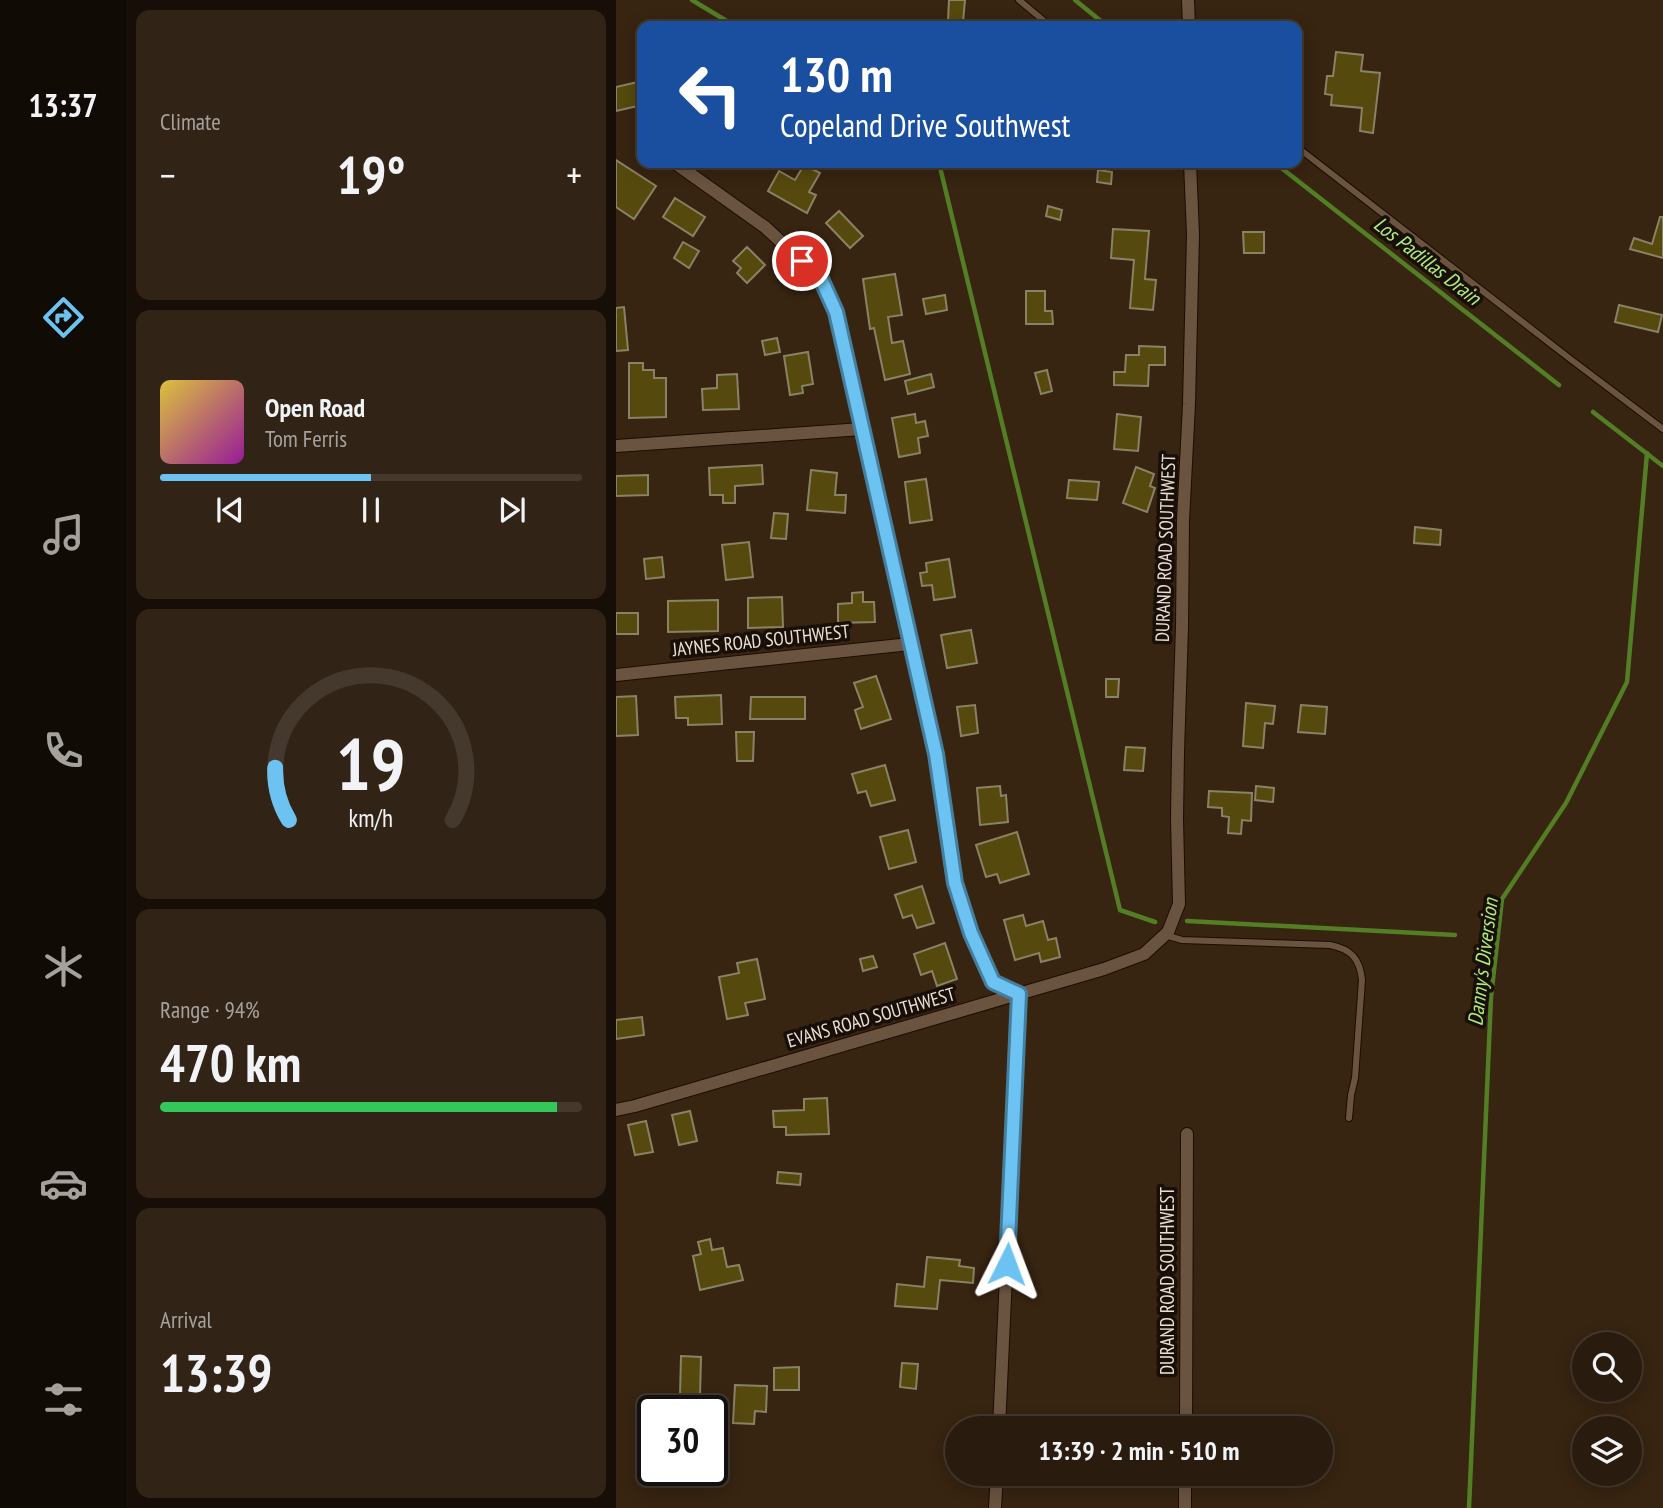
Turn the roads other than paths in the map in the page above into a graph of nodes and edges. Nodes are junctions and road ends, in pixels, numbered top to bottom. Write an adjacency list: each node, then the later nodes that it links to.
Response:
1 (1019, 0): 3 (lane)
2 (1188, 0): 4 (street)
3 (1044, 21)
4 (1188, 21)
5 (1302, 151): 9 (lane)
6 (682, 168): 8 (street)
7 (1190, 168): 13 (street, DURAND ROAD SOUTHWEST)
8 (862, 429): 10 (street); 11 (street)
9 (1663, 429)
10 (616, 446)
11 (910, 644): 12 (street, JAYNES ROAD SOUTHWEST); 14 (street)
12 (616, 675)
13 (1167, 934): 14 (street, EVANS ROAD SOUTHWEST); 16 (lane)
14 (1019, 994): 15 (street, EVANS ROAD SOUTHWEST); 18 (street)
15 (616, 1110)
16 (1349, 1118)
17 (1187, 1134): 19 (street, DURAND ROAD SOUTHWEST)
18 (1000, 1416)
19 (1186, 1416)
20 (996, 1486): 22 (street)
21 (1185, 1486): 23 (street)
22 (995, 1508)
23 (1185, 1508)

